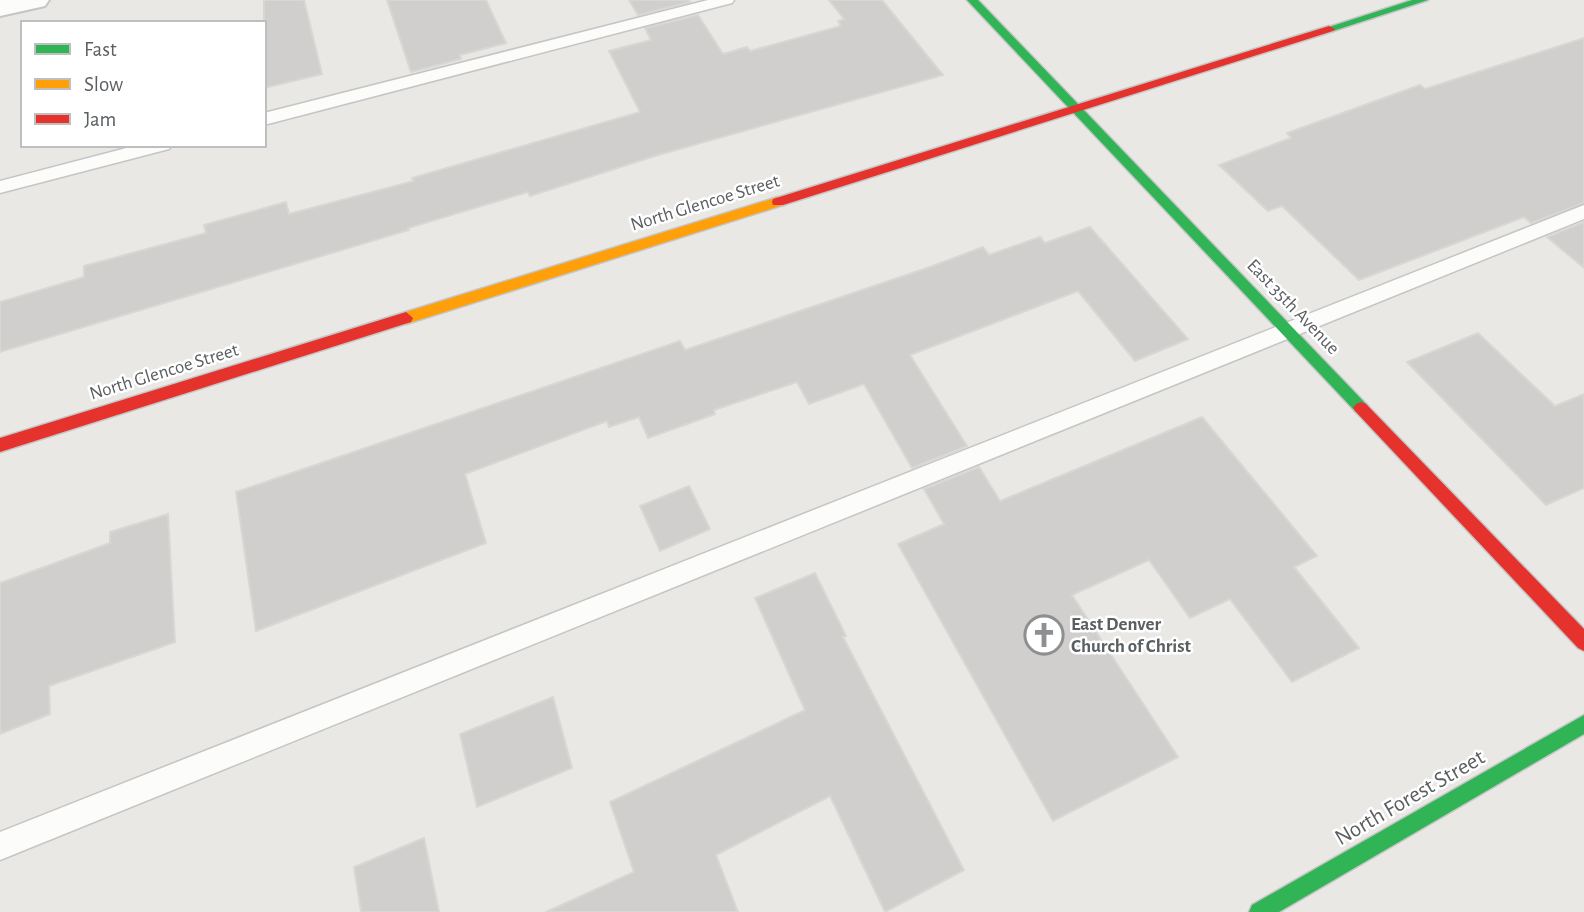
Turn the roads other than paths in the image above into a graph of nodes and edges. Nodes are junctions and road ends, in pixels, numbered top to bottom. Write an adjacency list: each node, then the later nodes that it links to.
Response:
1 (36, 0): 5 (street)
2 (726, 0): 7 (lane)
3 (972, 0): 6 (street, East 35th Avenue)
4 (1423, 0): 6 (street, North Glencoe Street)
5 (0, 8)
6 (1076, 109): 11 (street, East 35th Avenue); 12 (street, North Glencoe Street)
7 (266, 118)
8 (155, 147): 9 (lane)
9 (0, 187)
10 (1584, 212): 11 (lane)
11 (1287, 331): 13 (street, East 35th Avenue); 15 (lane)
12 (0, 445)
13 (1584, 642)
14 (1584, 724): 16 (street, North Forest Street)
15 (0, 846)
16 (1259, 912)

